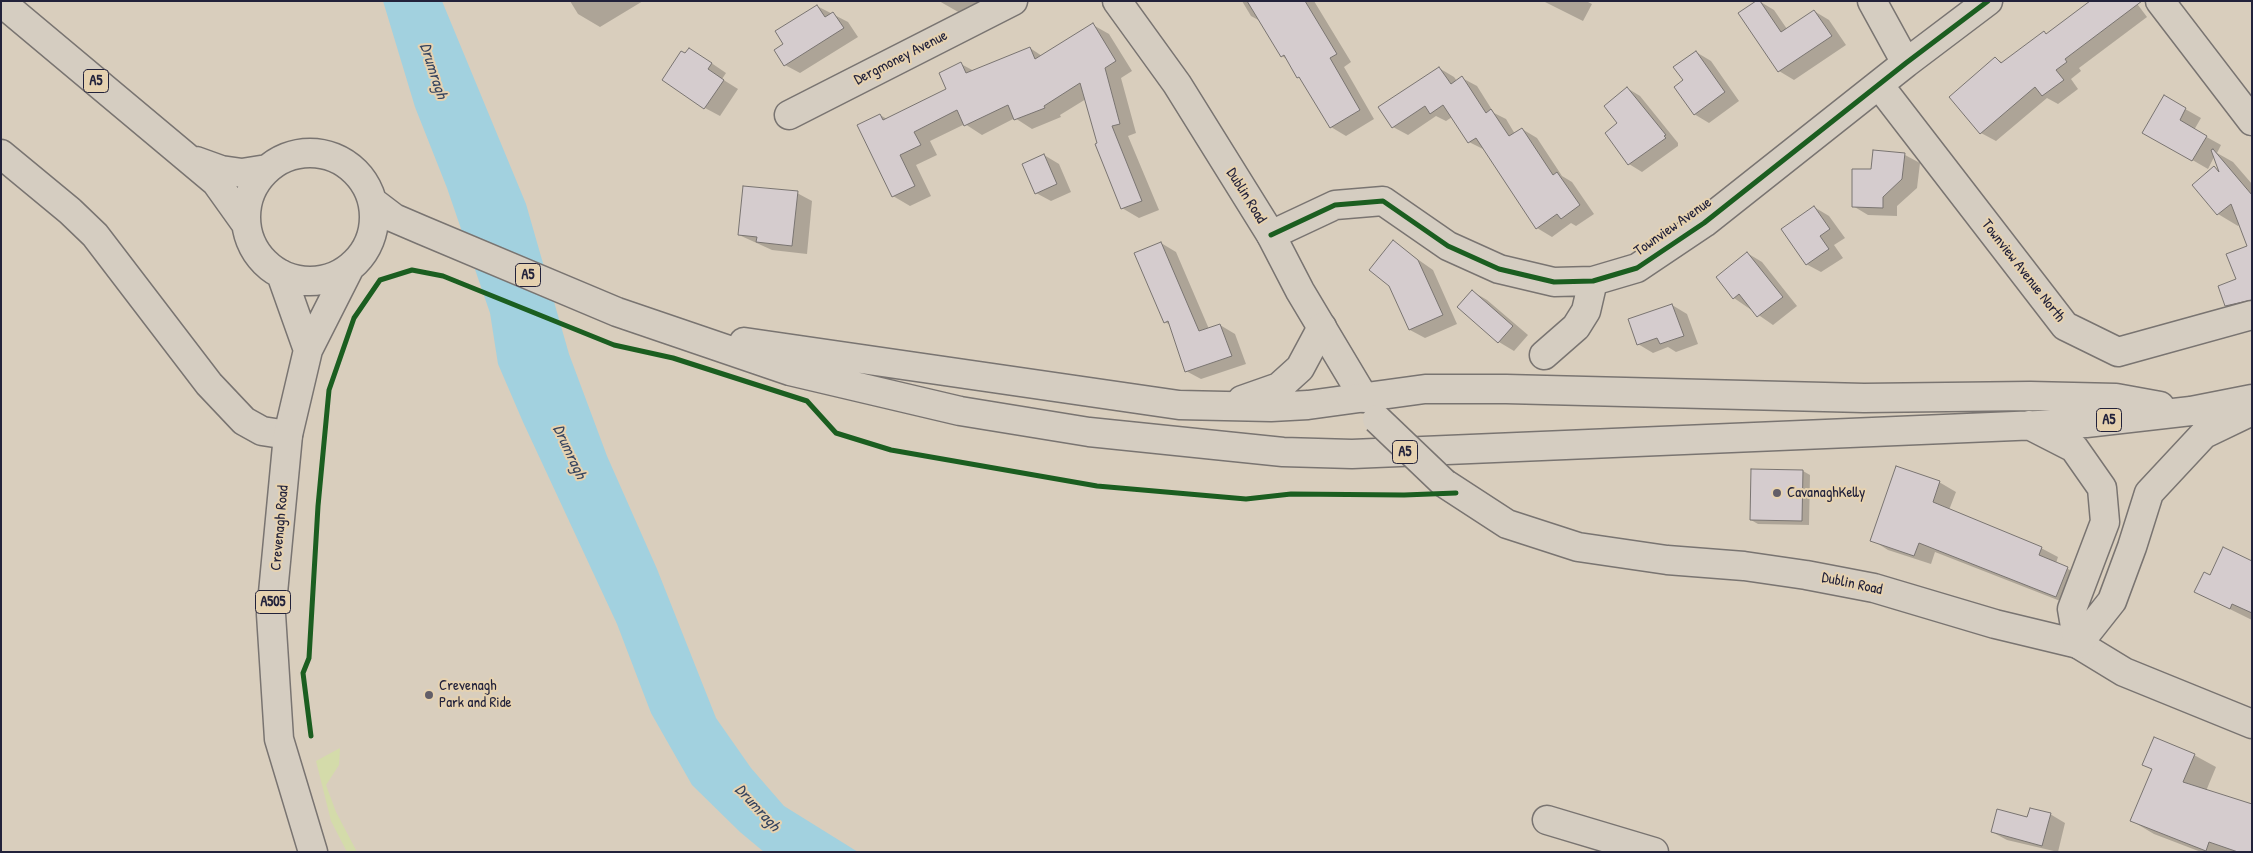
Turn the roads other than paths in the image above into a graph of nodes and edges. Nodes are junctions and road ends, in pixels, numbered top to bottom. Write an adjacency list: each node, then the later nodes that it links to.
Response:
1 (1013, 1): 9 (main road, Dergmoney Avenue)
2 (1117, 1): 17 (main road, Dublin Road)
3 (1872, 1): 7 (main road)
4 (1988, 1): 7 (main road, Townview Avenue)
5 (2160, 1): 10 (main road)
6 (1, 2): 12 (main road, A5)
7 (1906, 63): 8 (main road, Townview Avenue)
8 (1879, 85): 21 (main road, Townview Avenue); 22 (main road, Townview Avenue North)
9 (788, 115)
10 (2252, 120)
11 (1, 154): 33 (main road)
12 (191, 160): 13 (main road, A5); 15 (main road, A5)
13 (267, 169): 14 (main road, A5); 15 (main road, A5)
14 (373, 202): 16 (main road, A5); 18 (main road, A5)
15 (246, 224): 20 (main road, A5)
16 (431, 234): 18 (main road, A5); 24 (main road, A5)
17 (1271, 235): 21 (main road, Townview Avenue); 23 (main road, Dublin Road)
18 (370, 240): 19 (main road, A5)
19 (350, 267): 20 (main road, A5); 25 (main road, Crevenagh Road / A505)
20 (281, 274): 25 (main road)
21 (1593, 281): 26 (main road)
22 (2252, 315)
23 (1322, 327): 28 (main road); 29 (main road, Dublin Road)
24 (674, 332): 28 (main road); 32 (main road, A5)
25 (308, 350): 33 (main road, Crevenagh Road / A505)
26 (1544, 355)
27 (2252, 399): 30 (main road, A5)
28 (1224, 406): 29 (main road)
29 (1370, 409): 30 (main road); 34 (main road, Dublin Road, bridge)
30 (2191, 411): 32 (main road, A5)
31 (2252, 411): 34 (main road)
32 (2027, 424): 34 (main road)
33 (288, 435): 37 (main road, Crevenagh Road / A505)
34 (2078, 644): 35 (main road, Dublin Road)
35 (2252, 724)
36 (1546, 820): 38 (main road)
37 (313, 852)
38 (1654, 852)

